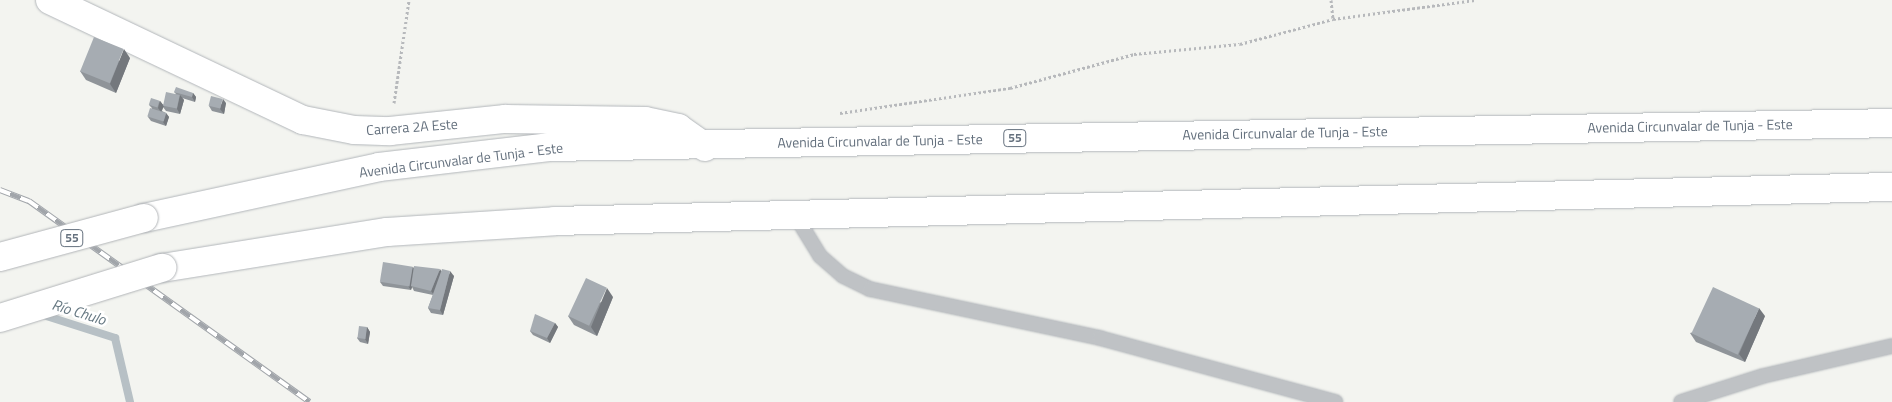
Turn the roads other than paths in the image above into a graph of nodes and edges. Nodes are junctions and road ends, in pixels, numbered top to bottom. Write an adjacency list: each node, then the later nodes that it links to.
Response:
1 (50, 0): 3 (main road, Carrera 2A Este)
2 (1892, 123): 3 (main road, Avenida Circunvalar de Tunja - Este / 55)
3 (706, 147): 6 (main road, Avenida Circunvalar de Tunja - Este / 55, bridge)
4 (1892, 187): 5 (main road)
5 (795, 215): 7 (main road, bridge); 9 (lane)
6 (0, 258)
7 (0, 318)
8 (1892, 346): 10 (lane)
9 (1336, 402)
10 (1681, 402)

